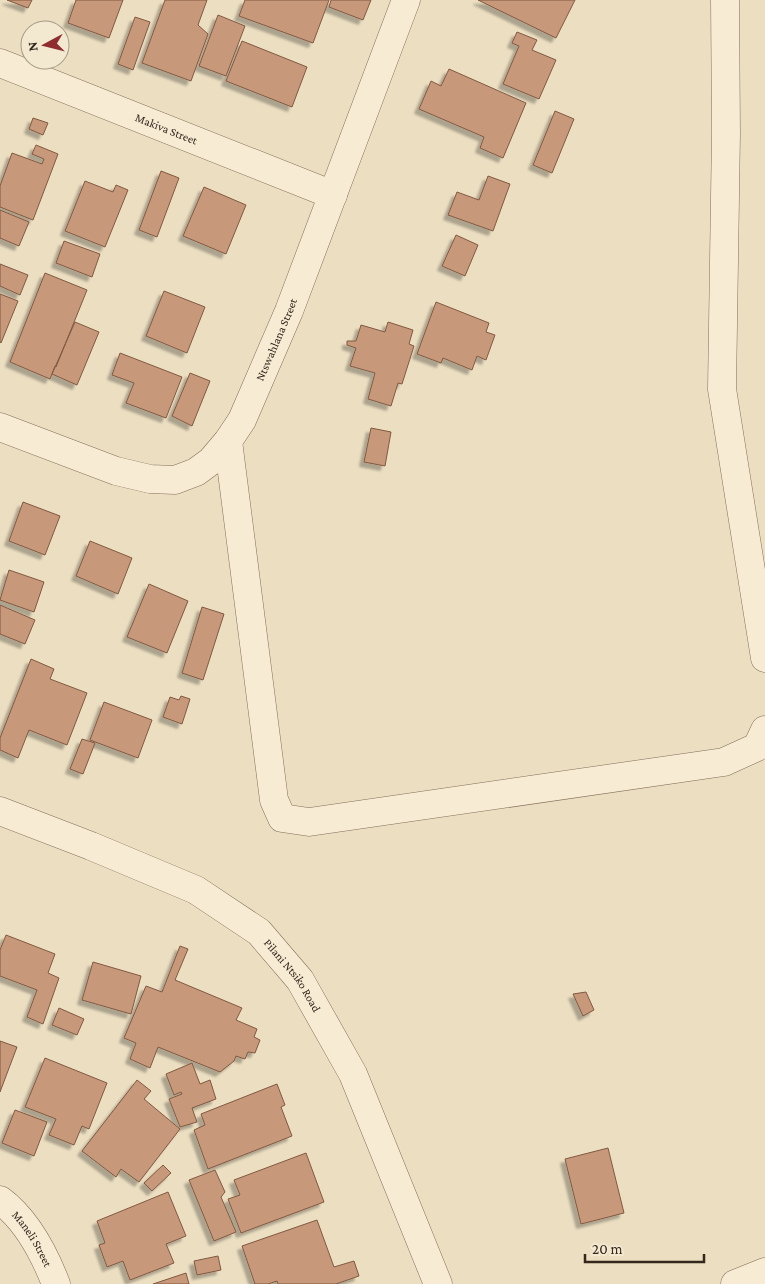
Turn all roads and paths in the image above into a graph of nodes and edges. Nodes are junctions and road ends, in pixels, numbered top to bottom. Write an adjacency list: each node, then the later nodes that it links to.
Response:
1 (406, 0): 4 (street, Ntswahlana Street)
2 (725, 0): 7 (street)
3 (0, 63): 4 (street, Makiva Street)
4 (333, 196): 6 (street, Ntswahlana Street)
5 (0, 427): 6 (street, Ntswahlana Street)
6 (228, 441): 8 (street)
7 (765, 658)
8 (765, 730)
9 (0, 811): 13 (street, Pilani Ntsiko Road)
10 (0, 1200): 12 (street, Maneli Street)
11 (765, 1272): 14 (street)
12 (56, 1284)
13 (438, 1284)
14 (735, 1284)

